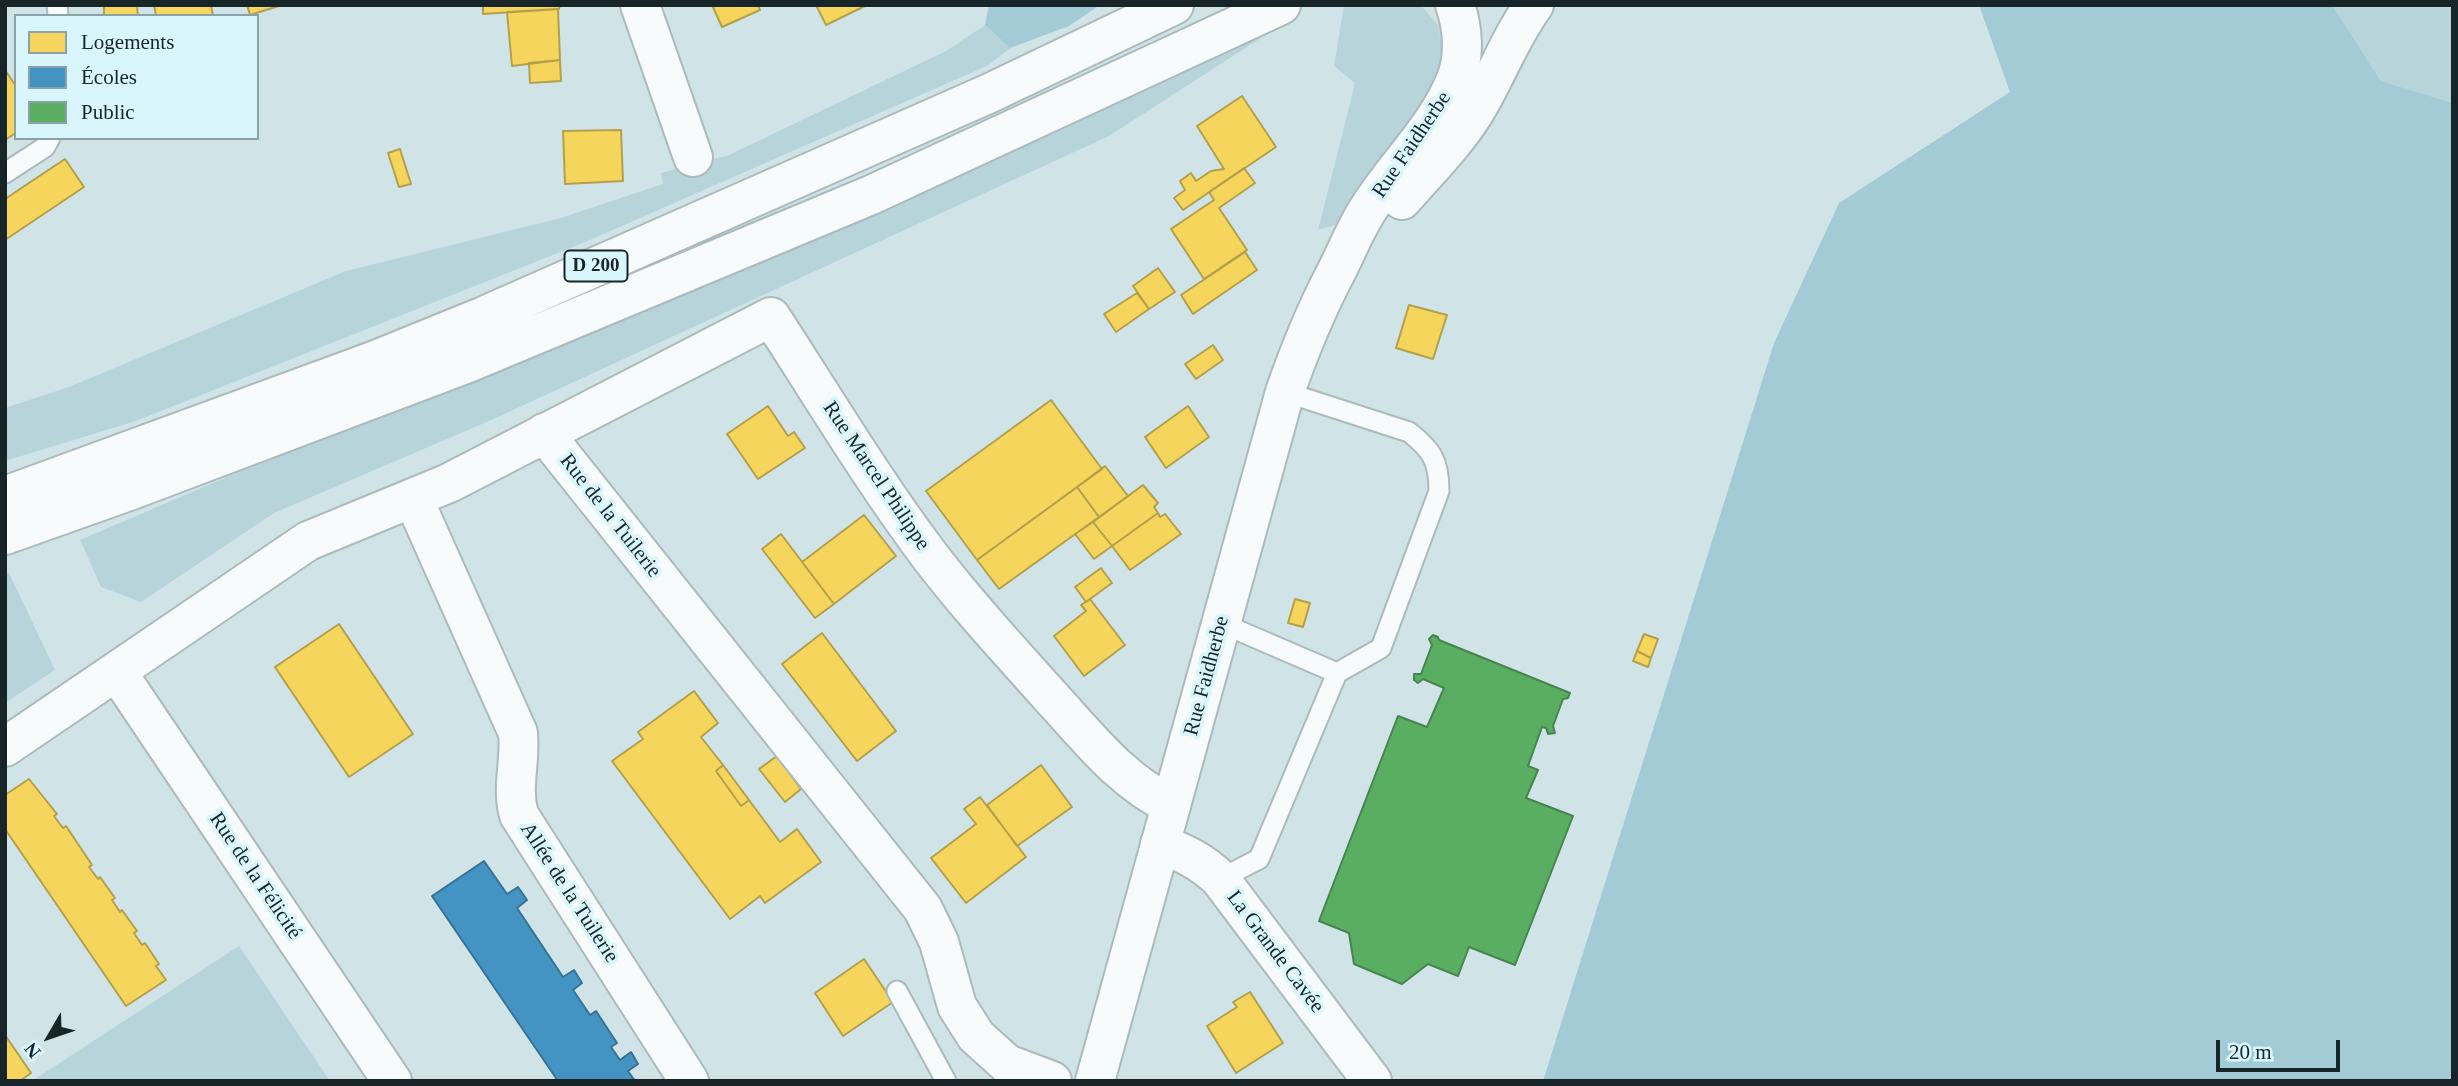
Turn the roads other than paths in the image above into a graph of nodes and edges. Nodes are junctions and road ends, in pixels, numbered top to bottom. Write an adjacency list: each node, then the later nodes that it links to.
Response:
1 (640, 5): 7 (main road)
2 (1174, 5): 12 (main road, D 200)
3 (1281, 5): 14 (main road, D 200)
4 (1455, 5): 9 (main road, Rue Faidherbe)
5 (1534, 5): 9 (main road, Rue Faidherbe)
6 (49, 140): 8 (lane)
7 (693, 157)
8 (5, 173)
9 (1334, 278): 10 (main road, Rue Faidherbe)
10 (1285, 391): 15 (main road, Rue Faidherbe); 17 (lane)
11 (544, 433): 13 (main road, Rue de la Tuilerie); 19 (main road, Rue Marcel Philippe); 26 (main road, Rue de la Tuilerie)
12 (5, 496)
13 (413, 498): 16 (main road, Rue de la Tuilerie); 24 (main road, Allée de la Tuilerie)
14 (5, 535)
15 (1222, 623): 17 (lane); 19 (main road, Rue Faidherbe)
16 (117, 672): 18 (main road, Rue de la Tuilerie); 23 (main road, Rue de la Félicité)
17 (1337, 673): 21 (lane)
18 (5, 747)
19 (1171, 805): 20 (main road, Rue Faidherbe)
20 (1160, 844): 21 (main road, La Grande Cavée); 27 (main road, Rue Faidherbe)
21 (1220, 879): 28 (main road, La Grande Cavée)
22 (897, 991): 25 (lane)
23 (392, 1081)
24 (689, 1081)
25 (946, 1081)
26 (1052, 1081)
27 (1095, 1081)
28 (1373, 1081)

